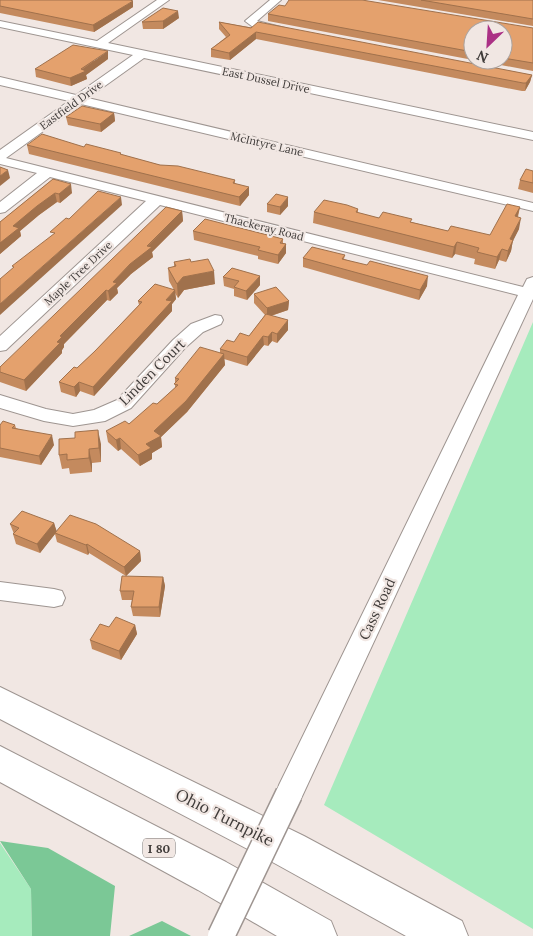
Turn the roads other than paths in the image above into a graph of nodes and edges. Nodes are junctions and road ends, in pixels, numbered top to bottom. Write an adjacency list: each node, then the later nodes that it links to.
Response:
1 (276, 0): 5 (street)
2 (138, 3): 3 (street)
3 (159, 3): 6 (street)
4 (0, 24): 6 (street, East Dussel Drive)
5 (292, 32)
6 (99, 45): 7 (street, East Dussel Drive)
7 (142, 54): 9 (street, Eastfield Drive); 10 (street, East Dussel Drive)
8 (0, 81): 9 (street, McIntyre Lane)
9 (79, 100): 11 (street, Eastfield Drive); 15 (street, McIntyre Lane)
10 (533, 136)
11 (0, 156)
12 (0, 160): 13 (street, Thackeray Road)
13 (47, 172): 14 (street, Thackeray Road); 16 (street)
14 (156, 200): 17 (street, Thackeray Road); 19 (street, Maple Tree Drive)
15 (533, 207)
16 (0, 209)
17 (530, 288): 25 (street, Cass Road, bridge)
18 (215, 320): 20 (street, Linden Court)
19 (0, 346)
20 (0, 401)
21 (0, 591): 22 (street)
22 (54, 598)
23 (0, 702): 27 (highway, Ohio Turnpike)
24 (0, 763): 26 (highway, I 80)
25 (221, 936)
26 (316, 936)
27 (447, 936)

